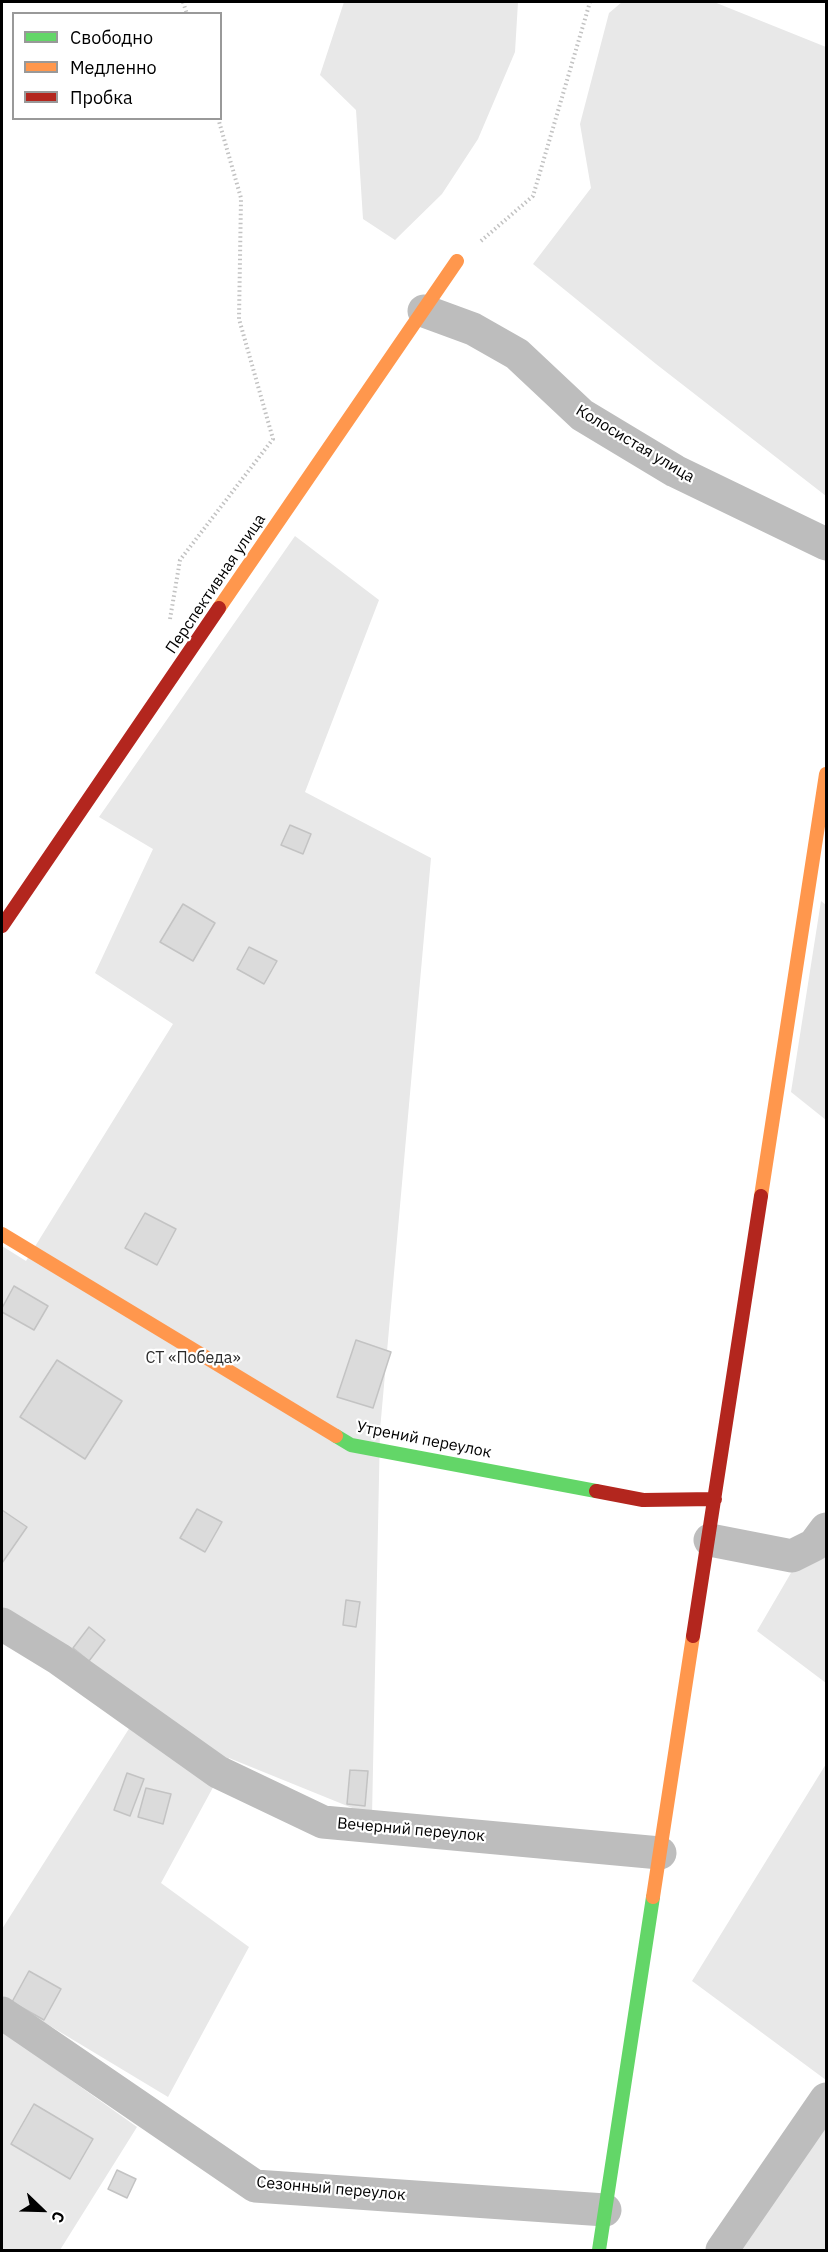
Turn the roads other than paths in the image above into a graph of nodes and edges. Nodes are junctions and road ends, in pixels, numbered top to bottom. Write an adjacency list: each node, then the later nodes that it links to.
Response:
1 (457, 261): 2 (street, Перспективная улица)
2 (424, 311): 3 (street, Колосистая улица); 5 (street, Перспективная улица)
3 (826, 544)
4 (826, 774): 7 (street)
5 (2, 926)
6 (2, 1234): 7 (street, Утрений переулок)
7 (715, 1499): 9 (street)
8 (826, 1529): 9 (street)
9 (710, 1540): 11 (street)
10 (2, 1624): 11 (street, Вечерний переулок)
11 (660, 1853): 14 (street)
12 (2, 2013): 14 (street, Сезонный переулок)
13 (826, 2099): 16 (street)
14 (605, 2210): 15 (street)
15 (599, 2250)
16 (722, 2250)

